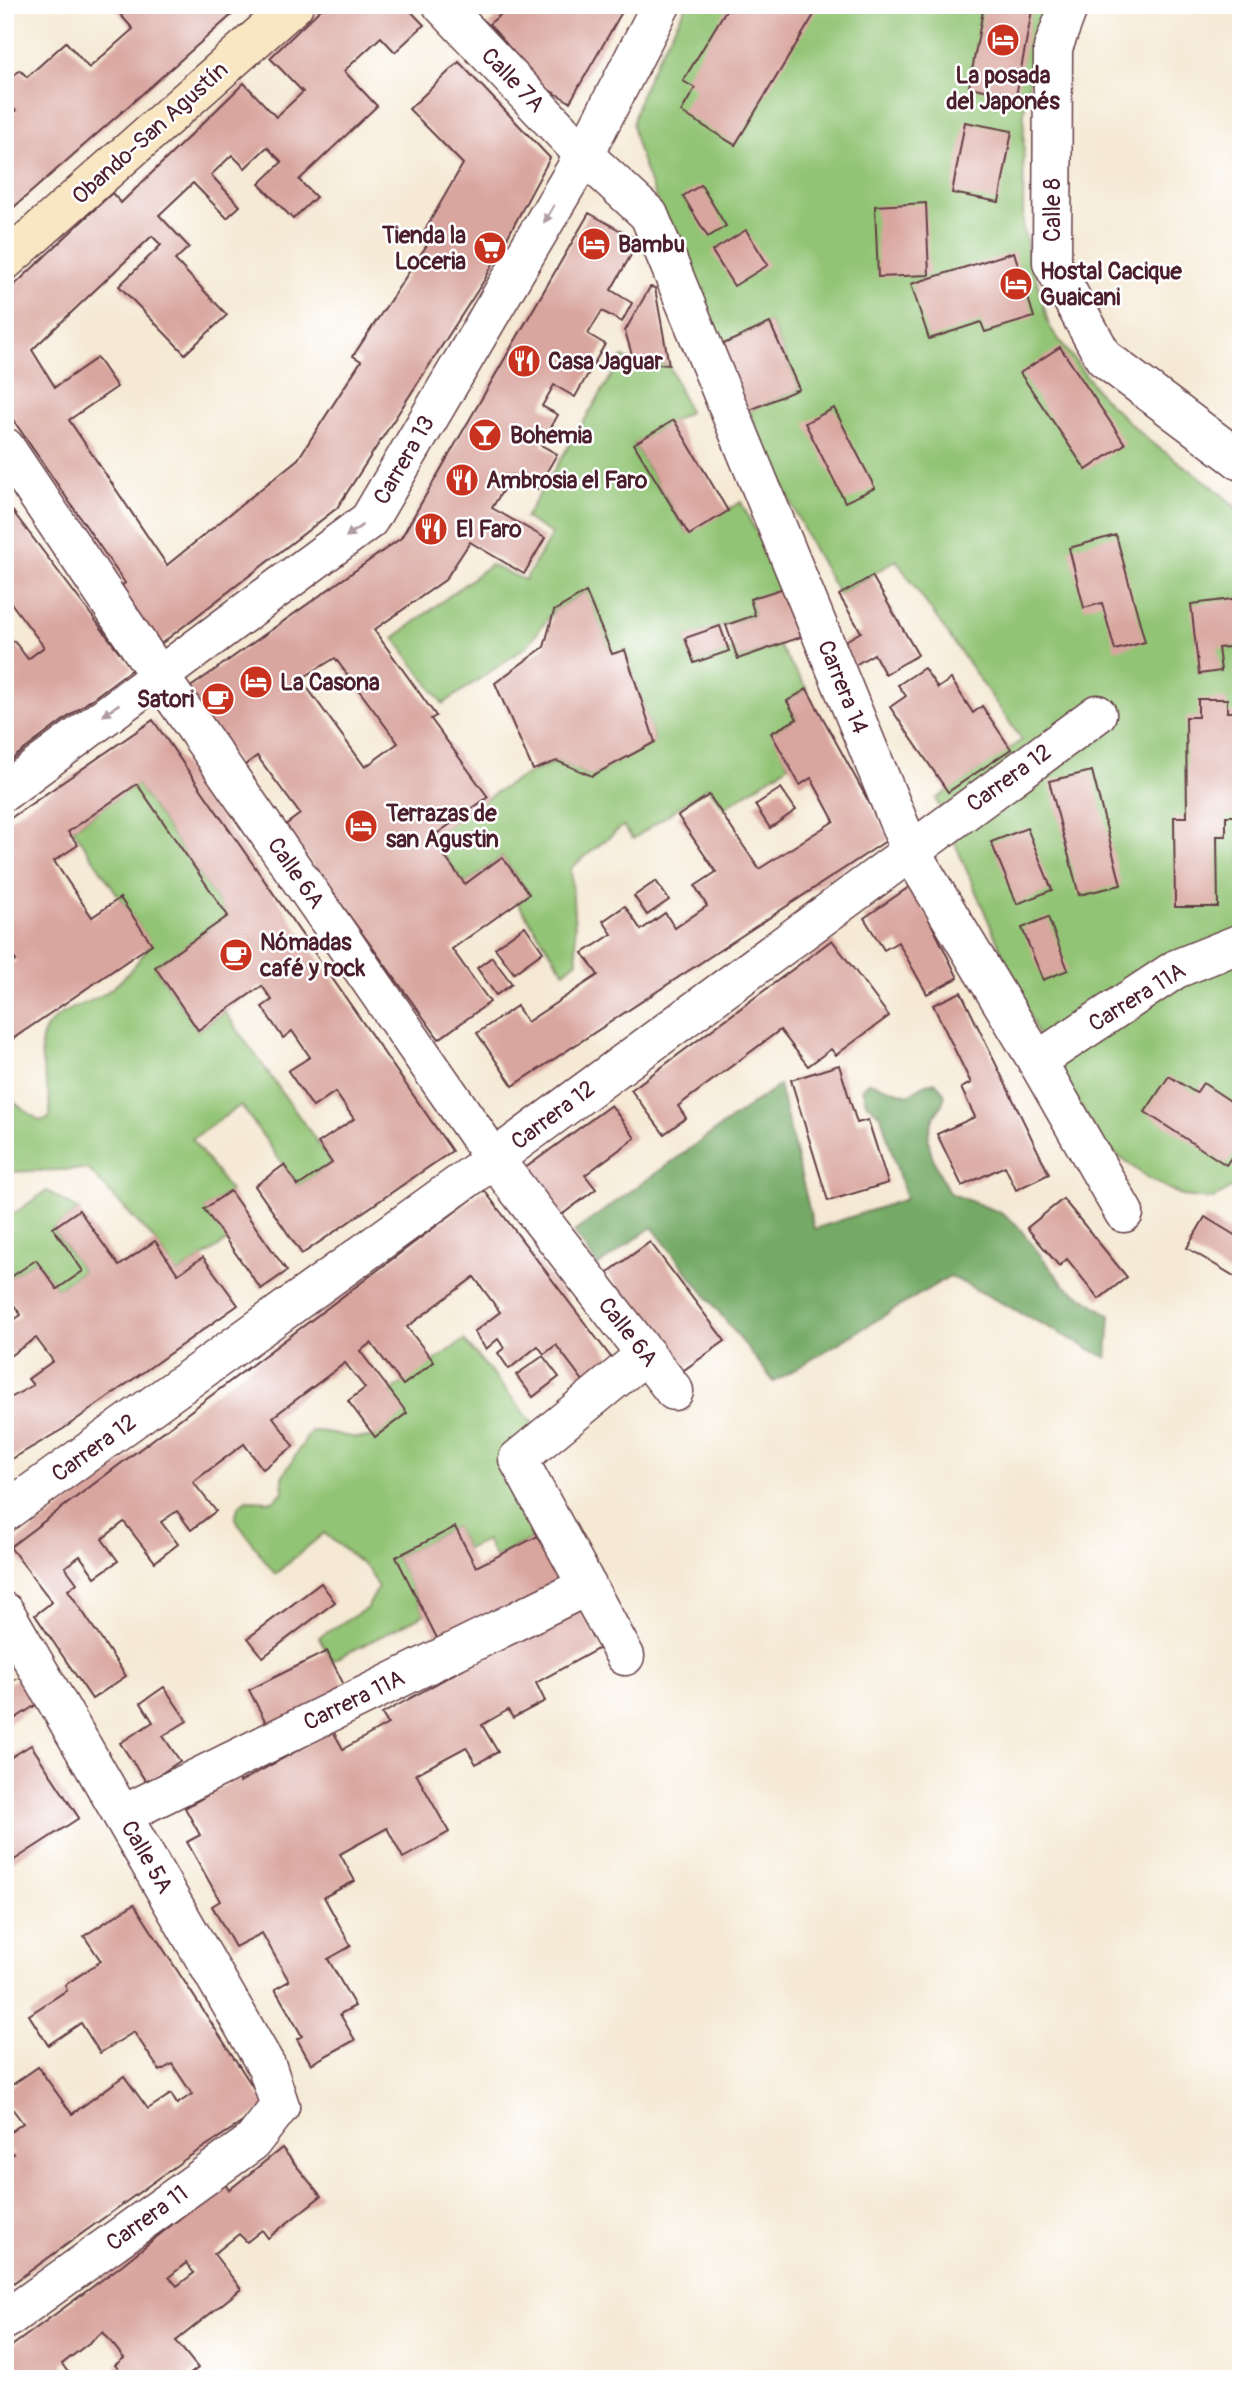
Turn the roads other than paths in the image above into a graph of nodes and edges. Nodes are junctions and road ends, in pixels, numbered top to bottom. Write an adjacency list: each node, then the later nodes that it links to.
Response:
1 (294, 5): 6 (street, Obando-San Agustín)
2 (442, 5): 5 (street, Calle 7A)
3 (661, 5): 5 (street, Carrera 13)
4 (1069, 5): 8 (street, Calle 8)
5 (584, 155): 9 (street, Carrera 13, one-way to 9); 12 (street, Carrera 14)
6 (5, 261)
7 (5, 447): 9 (street, Calle 6A)
8 (1241, 461)
9 (158, 674): 11 (street, Carrera 13, one-way to 11); 15 (street, Calle 6A)
10 (1097, 714): 12 (street, Carrera 12)
11 (5, 791)
12 (910, 850): 14 (street, Carrera 14); 15 (street, Carrera 12)
13 (1241, 943): 14 (street, Carrera 11A)
14 (1037, 1061): 16 (street, Carrera 14)
15 (494, 1158): 17 (street, Calle 6A); 19 (street, Carrera 12)
16 (1124, 1213)
17 (646, 1354): 18 (street, Calle 6A); 20 (street)
18 (674, 1391)
19 (5, 1511)
20 (587, 1586): 22 (street); 23 (street, Carrera 11A)
21 (5, 1612): 23 (street, Calle 5A)
22 (625, 1656)
23 (122, 1815): 24 (street, Calle 5A)
24 (280, 2106): 25 (street, Carrera 11)
25 (5, 2320)

